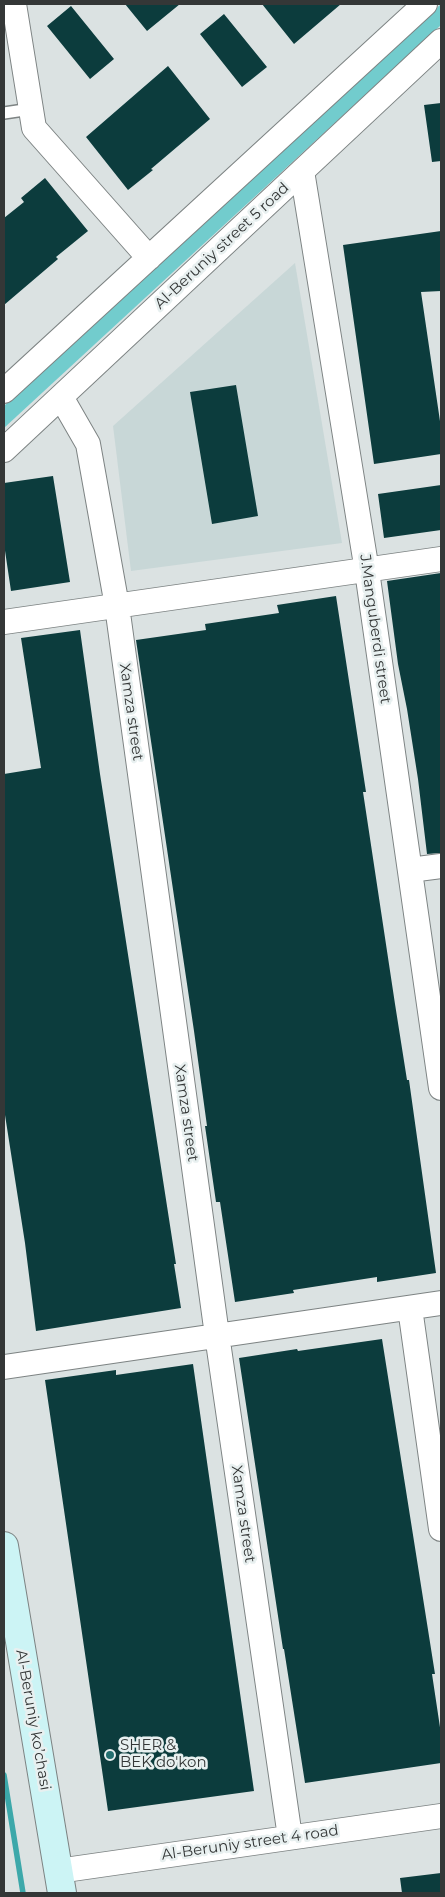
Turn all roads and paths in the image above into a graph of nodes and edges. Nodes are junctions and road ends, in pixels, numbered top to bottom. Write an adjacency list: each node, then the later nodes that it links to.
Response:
1 (425, 4): 7 (street)
2 (11, 9): 4 (street)
3 (441, 41): 6 (street, Al-Beruniy street 5 road)
4 (31, 109): 5 (lane); 7 (street)
5 (4, 113)
6 (302, 171): 9 (street, Al-Beruniy street 5 road); 12 (street, J.Manguberdi street)
7 (149, 258): 8 (street)
8 (4, 391)
9 (61, 397): 10 (street, Al-Beruniy street 5 road); 13 (street, Xamza street)
10 (4, 450)
11 (441, 559): 12 (street)
12 (367, 570): 13 (street); 16 (street, J.Manguberdi street)
13 (116, 606): 14 (street); 20 (street, Xamza street)
14 (4, 622)
15 (441, 866): 16 (street)
16 (410, 870): 17 (street, J.Manguberdi street)
17 (441, 1088)
18 (441, 1303): 19 (street)
19 (410, 1308): 20 (street); 22 (street)
20 (217, 1335): 21 (street); 25 (street, Xamza street)
21 (4, 1367)
22 (441, 1529)
23 (4, 1546): 26 (main road, Al-Beruniy ko’chasi)
24 (441, 1816): 25 (street, Al-Beruniy street 4 road)
25 (290, 1837): 26 (street, Al-Beruniy street 4 road)
26 (60, 1882)

